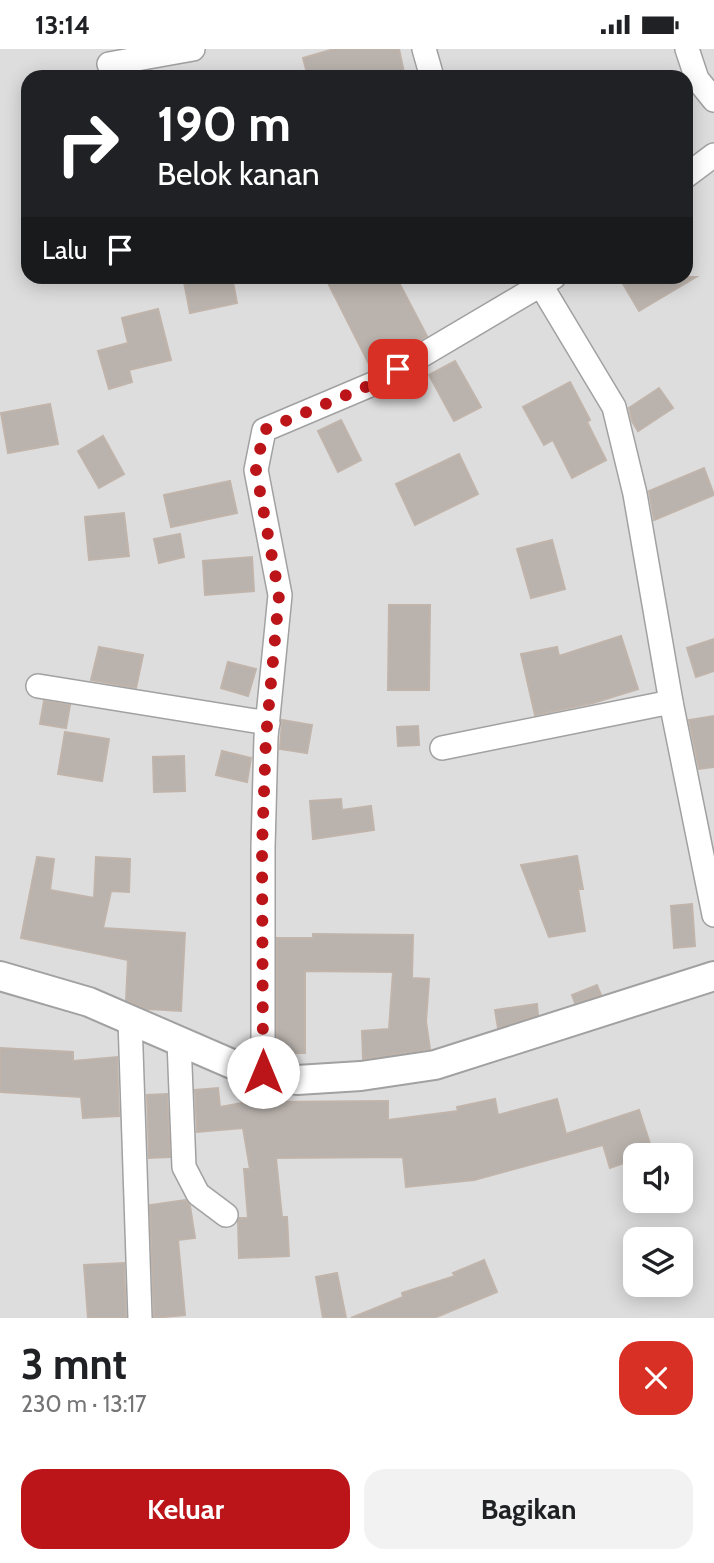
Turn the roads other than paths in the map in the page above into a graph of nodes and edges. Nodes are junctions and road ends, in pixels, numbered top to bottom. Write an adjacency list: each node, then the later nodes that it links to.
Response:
1 (193, 49): 4 (street)
2 (424, 49): 5 (street)
3 (687, 49): 6 (street)
4 (109, 64)
5 (430, 70)
6 (714, 100)
7 (714, 155): 8 (street)
8 (693, 171)
9 (537, 284): 13 (street)
10 (546, 284): 12 (street)
11 (38, 686): 13 (street)
12 (671, 702): 14 (street); 15 (street)
13 (268, 723): 20 (street)
14 (442, 748)
15 (714, 915)
16 (0, 976): 18 (street)
17 (714, 976): 20 (street)
18 (130, 1020): 19 (street); 22 (street)
19 (179, 1041): 20 (street); 21 (street)
20 (263, 1072)
21 (226, 1215)
22 (140, 1318)

